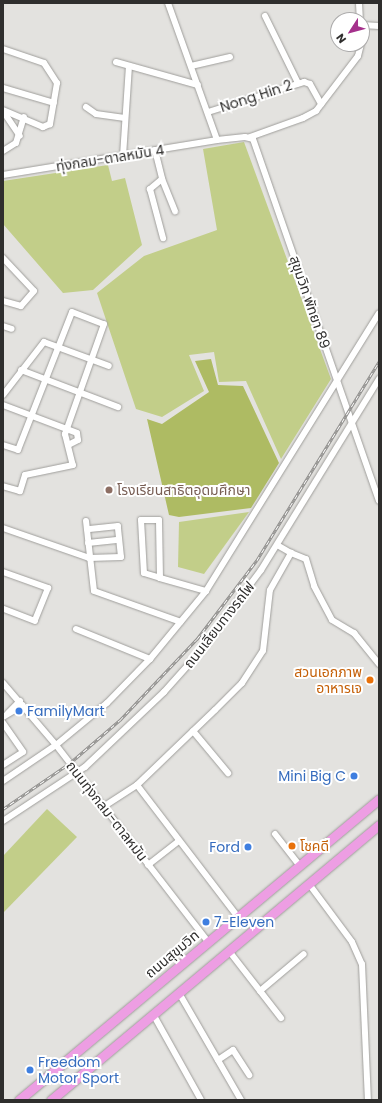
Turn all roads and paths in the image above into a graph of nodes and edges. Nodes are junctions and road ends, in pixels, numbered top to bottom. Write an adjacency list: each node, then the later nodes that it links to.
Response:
1 (168, 3): 8 (street)
2 (265, 16): 9 (street)
3 (3, 49): 12 (street)
4 (359, 52): 13 (street)
5 (230, 57): 8 (street)
6 (116, 62): 7 (street)
7 (129, 66): 10 (street); 18 (street)
8 (192, 66): 10 (street)
9 (301, 82): 13 (street); 16 (street, Nong Hin 2)
10 (198, 85): 16 (street)
11 (3, 88): 12 (street)
12 (54, 103): 17 (street)
13 (322, 104): 20 (street)
14 (86, 107): 18 (street)
15 (3, 110): 17 (street); 19 (street)
16 (208, 112): 21 (street)
17 (24, 117): 19 (street)
18 (125, 118): 24 (street)
19 (20, 136): 23 (street)
20 (250, 137): 21 (street); 40 (street, สุขุมวิท พัทยา 89)
21 (217, 140): 22 (street, ทุ่งกลม-ตาลหมัน 4)
22 (155, 150): 24 (street, ทุ่งกลม-ตาลหมัน 4); 26 (street)
23 (3, 151)
24 (123, 156): 25 (street, ทุ่งกลม-ตาลหมัน 4)
25 (4, 173)
26 (162, 179): 27 (street); 28 (street)
27 (175, 212)
28 (163, 238)
29 (3, 258): 30 (street)
30 (3, 301)
31 (379, 314): 40 (street)
32 (4, 328): 33 (street)
33 (12, 328)
34 (59, 346): 35 (street); 35 (street); 37 (street); 39 (street)
35 (93, 358): 36 (street); 41 (street)
36 (109, 366)
37 (21, 370): 39 (street); 42 (street)
38 (379, 380): 46 (street, ถนนเลียบทางรถไฟ)
39 (46, 381): 41 (street); 45 (street)
40 (337, 381): 46 (street, สุขุมวิท พัทยา 89); 62 (street)
41 (80, 394): 44 (street); 47 (street)
42 (3, 395)
43 (3, 405): 45 (street)
44 (118, 408)
45 (32, 417): 47 (street); 48 (street)
46 (353, 423): 51 (street, สุขุมวิท พัทยา 89); 57 (street, ถนนเลียบทางรถไฟ)
47 (68, 430): 49 (street); 49 (street)
48 (3, 445)
49 (68, 445): 50 (street)
50 (4, 488)
51 (379, 501)
52 (86, 520): 54 (street)
53 (3, 528): 59 (street)
54 (87, 529): 55 (street); 56 (street)
55 (119, 540): 56 (street); 59 (street)
56 (88, 543): 59 (street)
57 (277, 545): 58 (street); 75 (street, ถนนเลียบทางรถไฟ)
58 (291, 553): 67 (street); 72 (street)
59 (89, 558): 64 (street)
60 (3, 572): 63 (street)
61 (160, 578): 61 (street); 62 (street)
62 (206, 591): 64 (street)
63 (3, 609)
64 (181, 622): 66 (street)
65 (76, 629): 66 (street)
66 (150, 659): 73 (street)
67 (379, 664)
68 (3, 683): 69 (street, ถนนทุ่งกลม-ตาลหมัน)
69 (21, 703): 70 (street); 73 (street, ถนนทุ่งกลม-ตาลหมัน)
70 (6, 715)
71 (3, 723): 74 (street)
72 (193, 732): 76 (street); 78 (street)
73 (56, 745): 75 (street, ถนนทุ่งกลม-ตาลหมัน); 77 (street)
74 (3, 765)
75 (77, 773): 80 (street, ถนนทุ่งกลม-ตาลหมัน); 81 (street, ถนนเลียบทางรถไฟ)
76 (228, 773)
77 (3, 781)
78 (137, 785): 80 (street); 84 (street)
79 (379, 799): 86 (highway, ถนนสุขุมวิท)
80 (104, 807): 85 (street, ถนนทุ่งกลม-ตาลหมัน)
81 (3, 821)
82 (379, 825): 87 (highway)
83 (275, 834): 86 (street)
84 (179, 841): 85 (street); 88 (street)
85 (148, 865): 89 (street, ถนนทุ่งกลม-ตาลหมัน)
86 (300, 866): 88 (highway, ถนนสุขุมวิท)
87 (309, 884): 90 (highway); 102 (street)
88 (238, 917): 89 (highway, ถนนสุขุมวิท)
89 (208, 942): 98 (highway, ถนนสุขุมวิท)
90 (229, 951): 92 (street); 93 (highway)
91 (304, 954): 92 (street)
92 (260, 991): 95 (street)
93 (178, 993): 94 (highway); 96 (street)
94 (153, 1014): 99 (highway); 100 (street)
95 (281, 1018)
96 (218, 1060): 97 (street); 101 (street)
97 (249, 1075)
98 (19, 1100)
99 (51, 1100)
100 (201, 1100)
101 (241, 1100)
102 (368, 1100)

